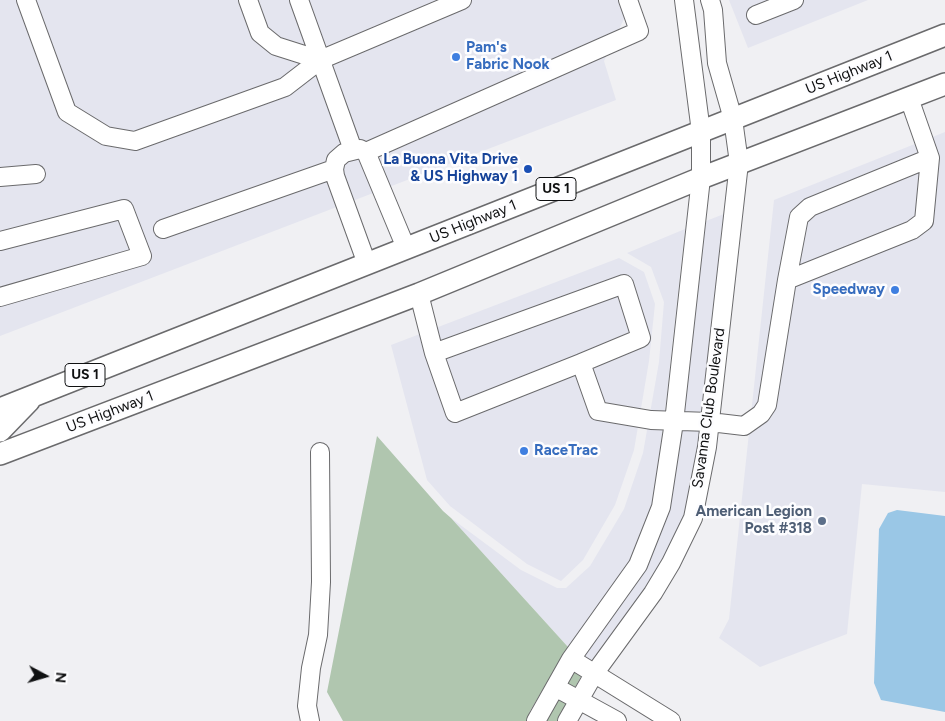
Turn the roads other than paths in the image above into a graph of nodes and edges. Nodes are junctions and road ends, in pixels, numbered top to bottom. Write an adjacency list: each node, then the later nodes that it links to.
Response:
1 (26, 0): 11 (street)
2 (248, 0): 11 (street)
3 (299, 0): 11 (street)
4 (462, 0): 11 (street)
5 (628, 0): 16 (street)
6 (684, 0): 15 (street)
7 (710, 0): 14 (street, Savanna Club Boulevard)
8 (794, 0): 9 (street)
9 (756, 16)
10 (945, 35): 14 (main road, US Highway 1 / US 1)
11 (320, 60): 16 (street)
12 (945, 84): 13 (main road, US Highway 1)
13 (909, 98): 17 (street); 18 (main road, US Highway 1)
14 (733, 119): 15 (main road, US Highway 1 / US 1); 18 (street, Savanna Club Boulevard)
15 (701, 132): 22 (street); 25 (main road, US Highway 1 / US 1)
16 (360, 151): 19 (street); 25 (street)
17 (930, 158): 27 (street); 27 (street)
18 (739, 163): 22 (main road, US Highway 1); 35 (street, Savanna Club Boulevard)
19 (334, 168): 23 (street); 26 (street)
20 (36, 174): 21 (street)
21 (0, 177)
22 (701, 178): 28 (main road, US Highway 1); 34 (street)
23 (163, 229)
24 (0, 242): 29 (street)
25 (406, 248): 26 (main road, US Highway 1 / US 1)
26 (367, 264): 32 (main road, US Highway 1 / US 1)
27 (787, 280): 35 (street)
28 (419, 294): 30 (street); 38 (main road, US Highway 1)
29 (0, 297)
30 (434, 353): 31 (street); 31 (street)
31 (581, 362): 34 (street)
32 (34, 396): 33 (main road, US Highway 1 / US 1); 36 (main road)
33 (0, 409)
34 (674, 422): 35 (street); 39 (street)
35 (710, 422): 40 (street, Savanna Club Boulevard)
36 (0, 431)
37 (320, 452): 43 (street)
38 (0, 454)
39 (571, 659): 40 (street); 41 (street)
40 (594, 674): 42 (street, Savanna Club Boulevard); 47 (street)
41 (555, 687): 42 (street); 44 (street)
42 (579, 700): 45 (street, Savanna Club Boulevard); 46 (street)
43 (310, 721)
44 (536, 721)
45 (567, 721)
46 (617, 721)
47 (671, 721)

